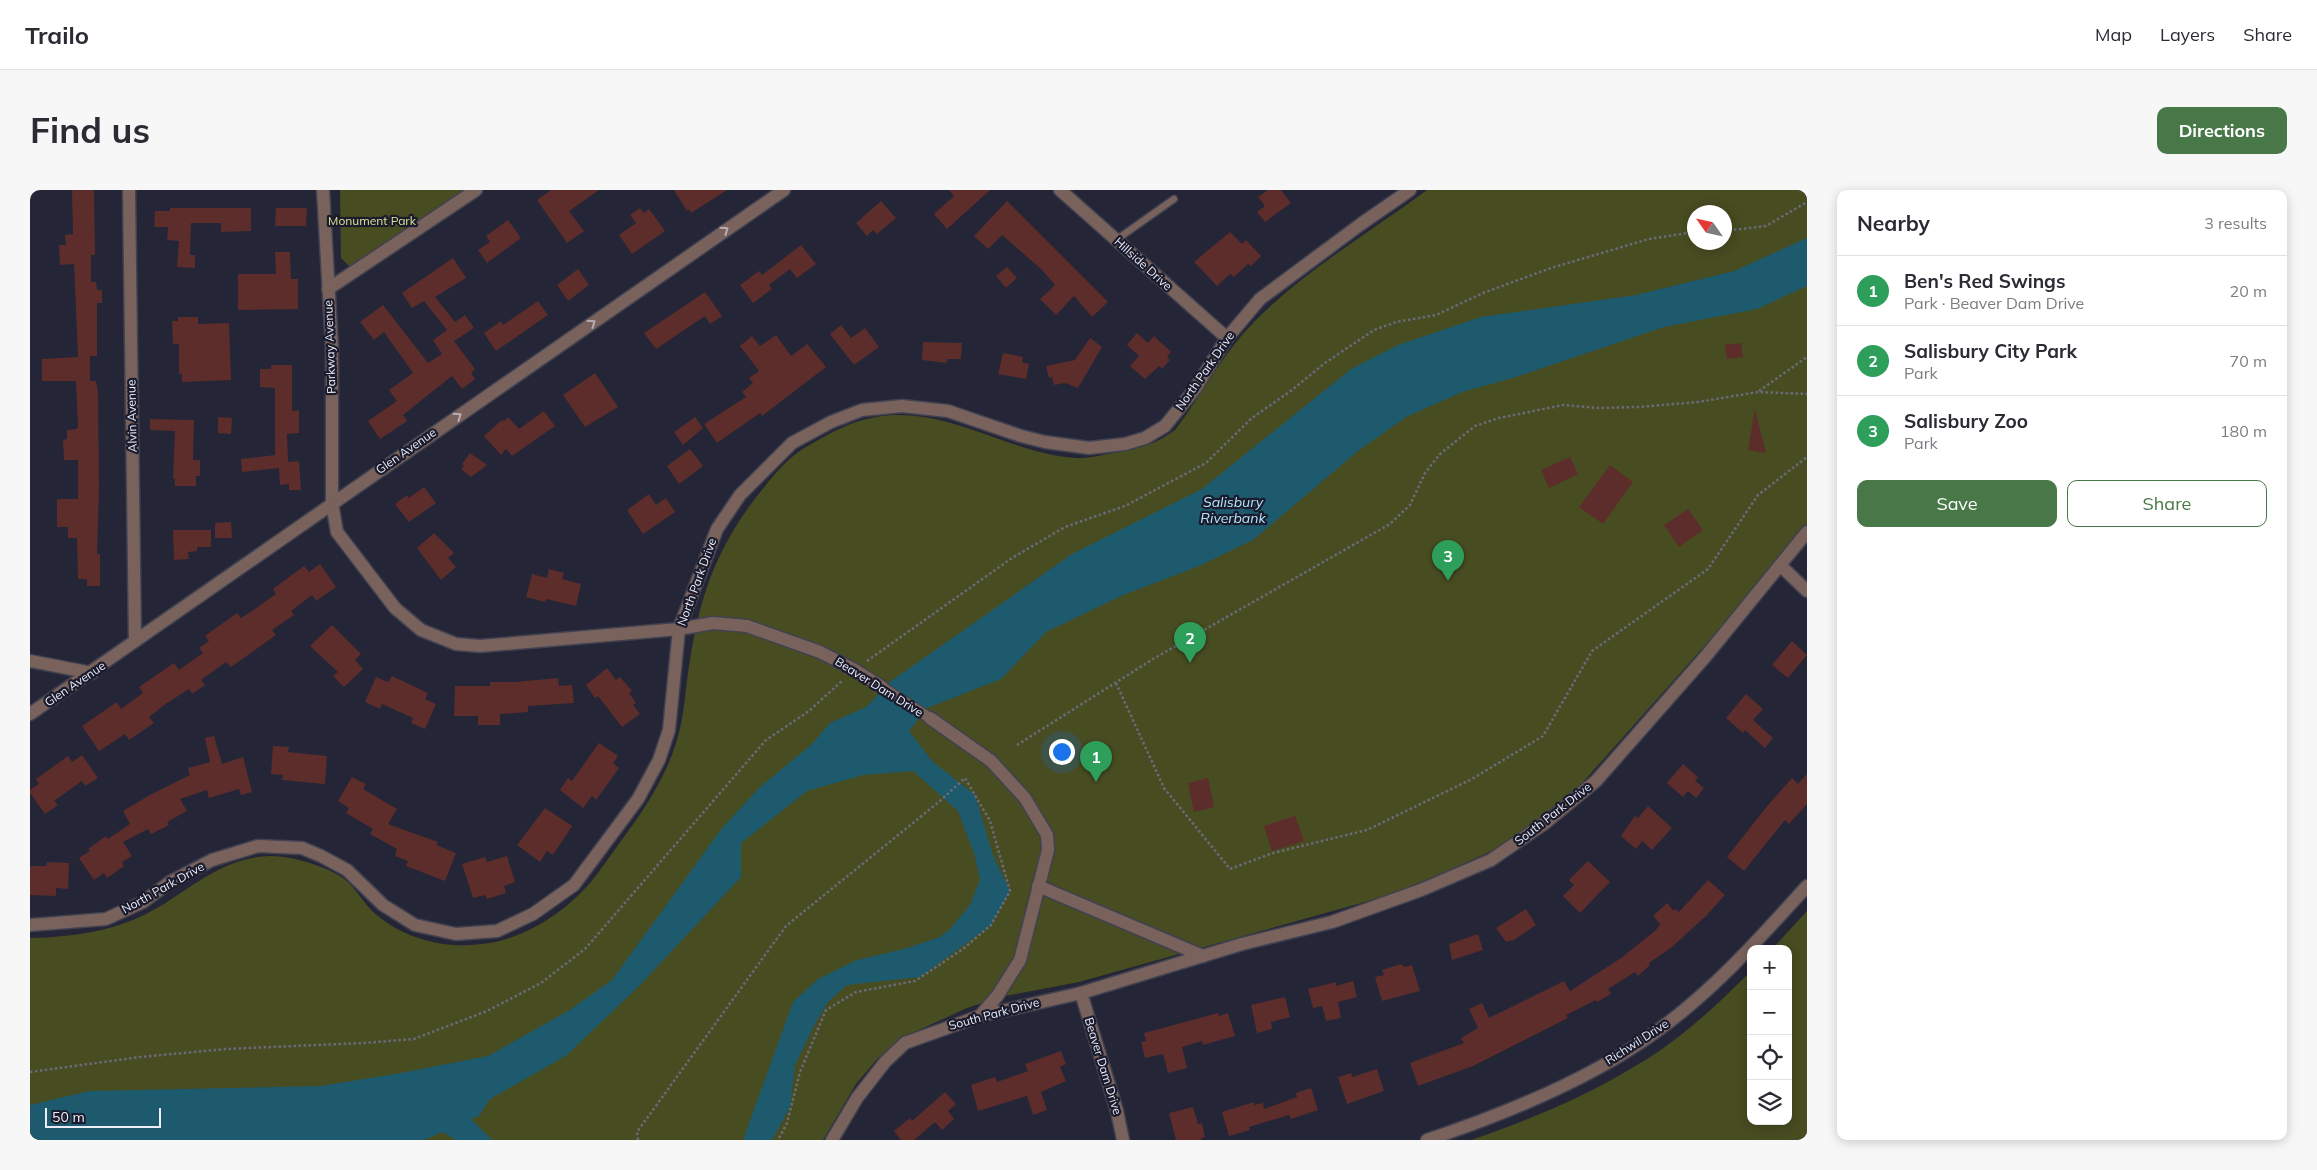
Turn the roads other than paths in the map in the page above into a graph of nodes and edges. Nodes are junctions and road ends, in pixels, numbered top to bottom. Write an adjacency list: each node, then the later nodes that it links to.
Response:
1 (129, 190): 16 (street, Alvin Avenue)
2 (323, 190): 9 (street, Parkway Avenue)
3 (476, 190): 9 (street)
4 (784, 190): 11 (street, Glen Avenue, one-way to 4)
5 (1060, 190): 8 (street, Hillside Drive)
6 (1410, 190): 10 (street, North Park Drive)
7 (1174, 200): 8 (lane)
8 (1116, 240): 10 (street, Hillside Drive)
9 (328, 289): 11 (street, Parkway Avenue)
10 (1226, 338): 15 (street, North Park Drive)
11 (332, 503): 15 (street, Beaver Dam Drive); 16 (street, Glen Avenue)
12 (1807, 532): 13 (street, South Park Drive)
13 (1780, 565): 14 (street); 25 (street, South Park Drive)
14 (1807, 591)
15 (679, 629): 19 (street, Beaver Dam Drive); 24 (street, North Park Drive)
16 (135, 642): 18 (street, Glen Avenue)
17 (30, 661): 18 (street)
18 (92, 673): 20 (street, Glen Avenue)
19 (882, 687): 21 (street, Beaver Dam Drive)
20 (30, 714)
21 (930, 718): 22 (street, Beaver Dam Drive)
22 (1038, 886): 25 (street); 27 (street, Beaver Dam Drive)
23 (1807, 886): 30 (street, Richwil Drive)
24 (30, 925)
25 (1202, 956): 26 (street, South Park Drive)
26 (1081, 993): 27 (street, South Park Drive); 29 (street, Beaver Dam Drive)
27 (980, 1016): 28 (street, South Park Drive)
28 (832, 1140)
29 (1124, 1140)
30 (1427, 1140)

